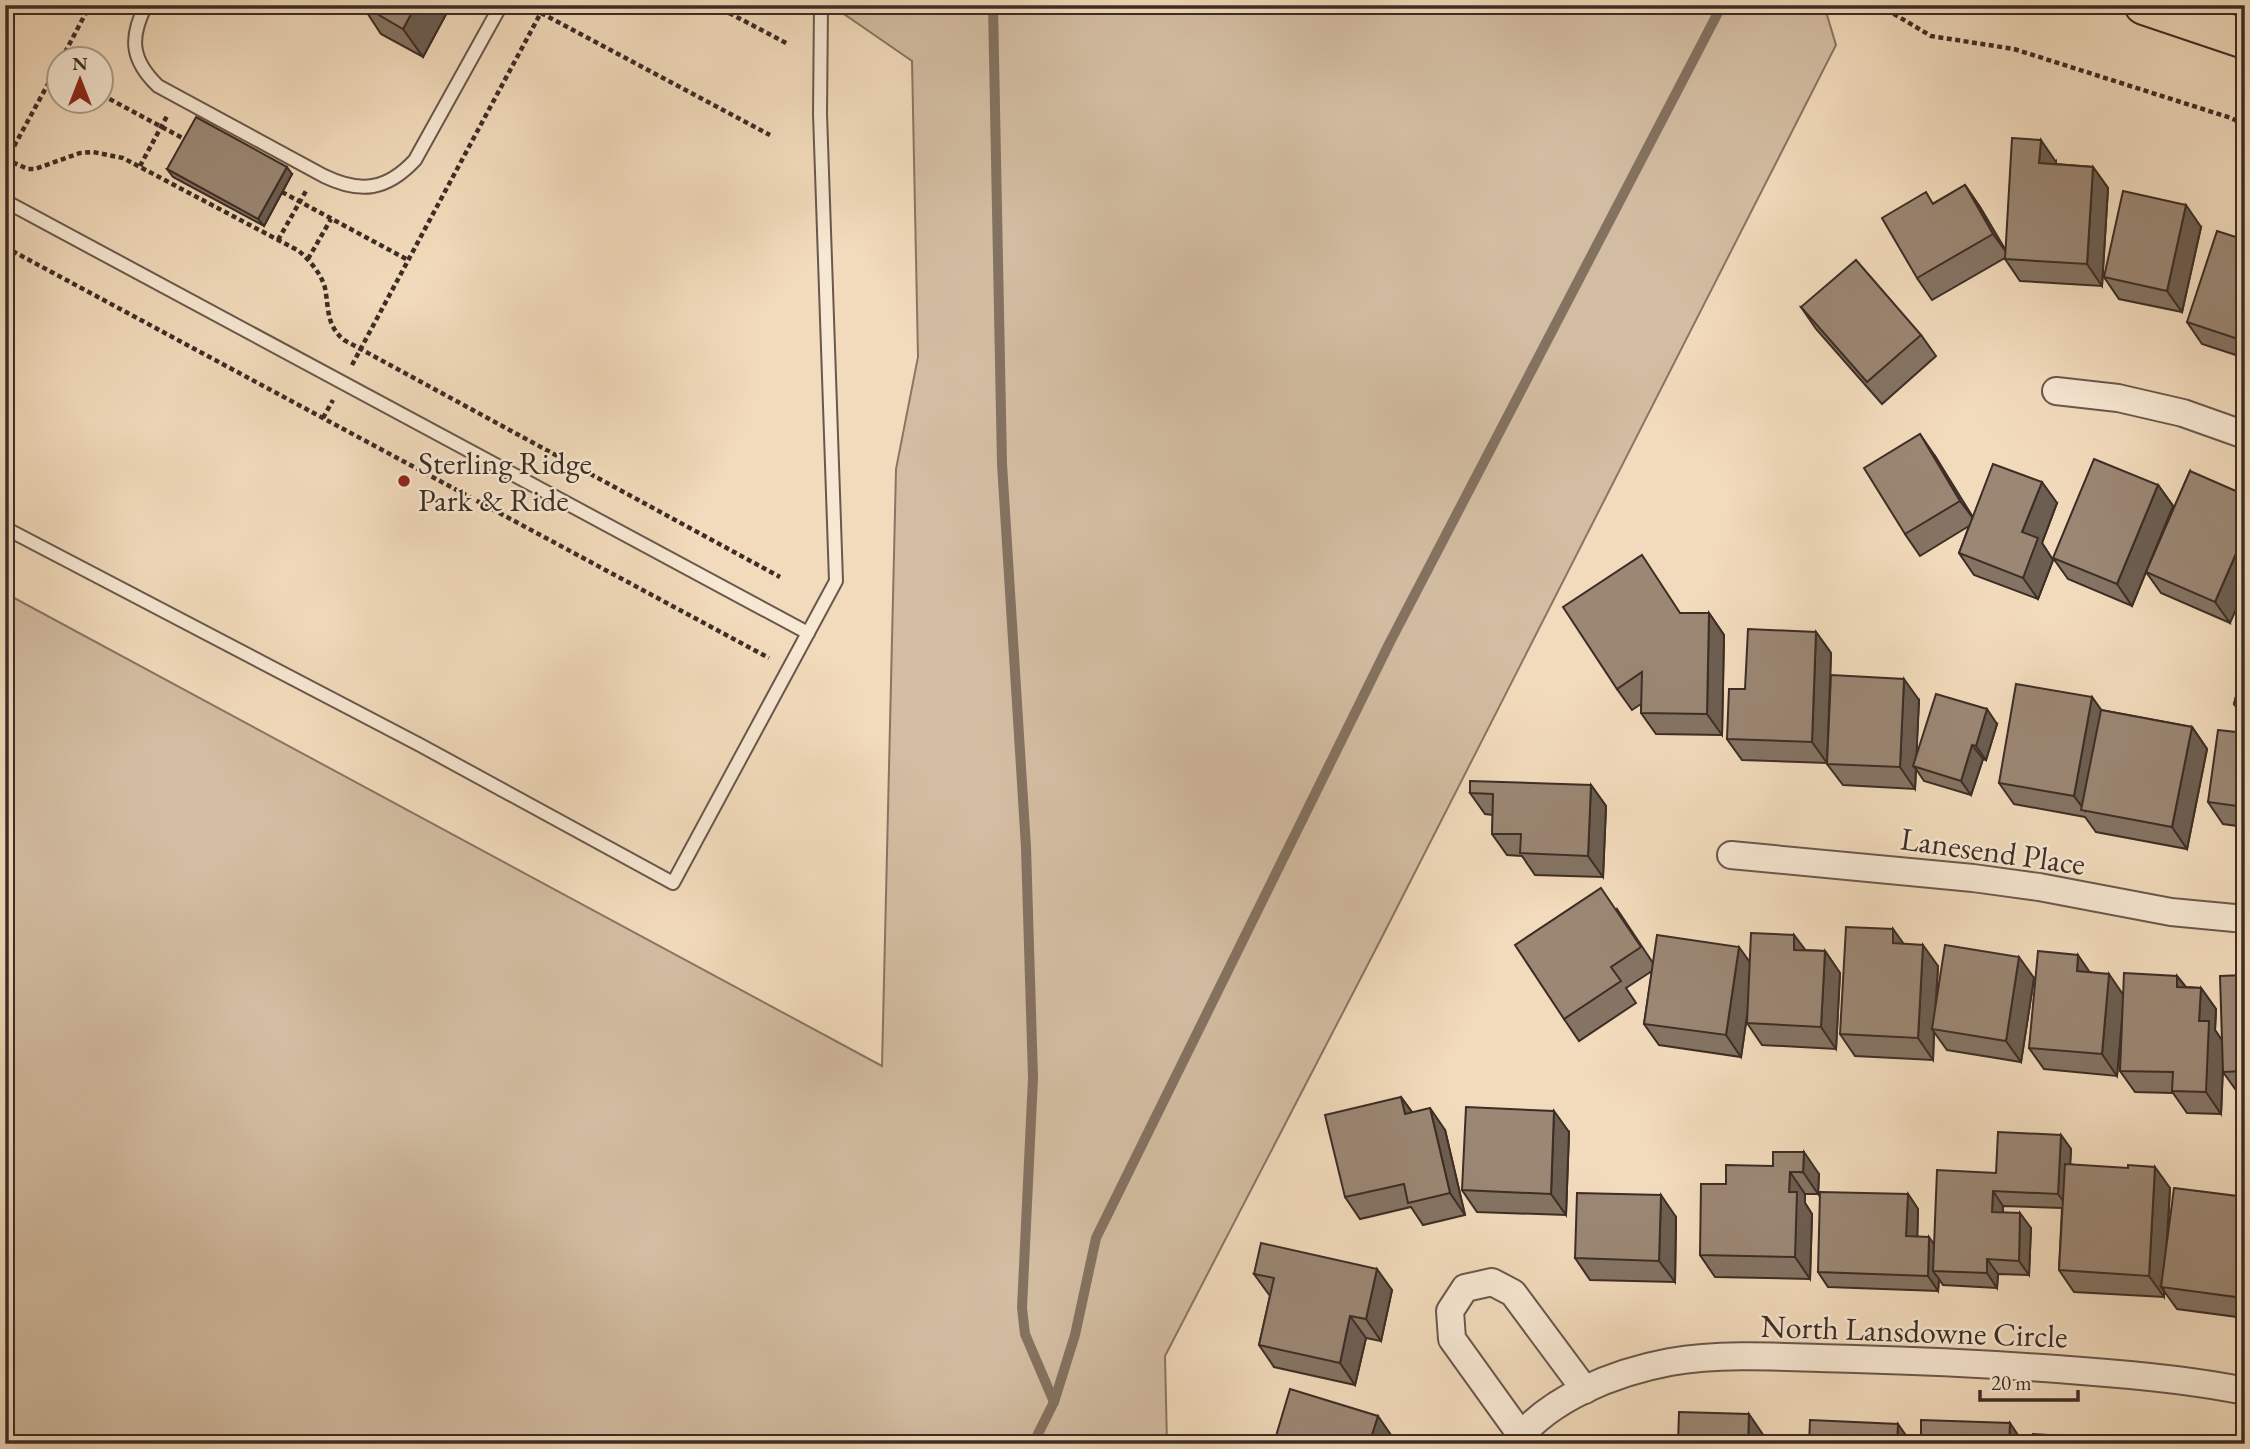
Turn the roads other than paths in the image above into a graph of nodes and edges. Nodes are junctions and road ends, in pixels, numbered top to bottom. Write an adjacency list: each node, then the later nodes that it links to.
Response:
1 (146, 5): 2 (lane)
2 (501, 5)
3 (821, 5): 10 (lane)
4 (2144, 5): 5 (main road)
5 (2245, 39)
6 (5, 201): 10 (lane)
7 (2056, 391): 8 (street)
8 (2245, 435)
9 (5, 528): 10 (lane)
10 (807, 633)
11 (1731, 855): 12 (street, Lanesend Place)
12 (2245, 919)
13 (1585, 1390): 14 (street, North Lansdowne Circle); 15 (street, North Lansdowne Circle); 15 (street)
14 (2245, 1391)
15 (1517, 1439)

